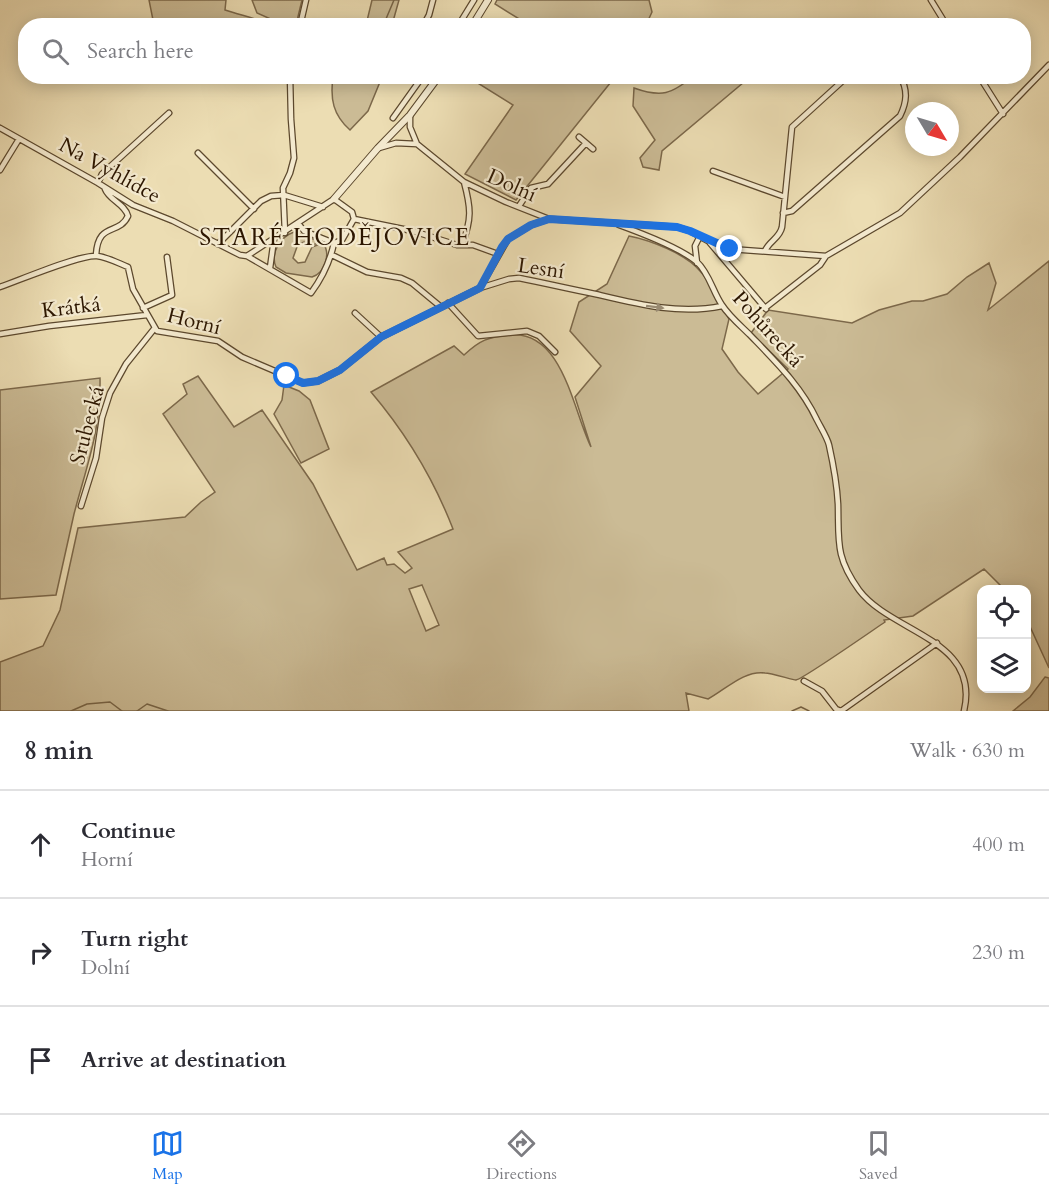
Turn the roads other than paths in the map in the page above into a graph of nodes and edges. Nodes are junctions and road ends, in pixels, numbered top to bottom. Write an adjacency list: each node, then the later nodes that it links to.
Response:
1 (306, 0): 6 (street)
2 (433, 0): 7 (street)
3 (474, 0): 8 (street)
4 (488, 0): 9 (street)
5 (931, 0): 10 (street)
6 (302, 18)
7 (427, 18)
8 (464, 18)
9 (477, 18)
10 (942, 18)
11 (1049, 65): 19 (street)
12 (290, 84): 35 (street)
13 (418, 84): 21 (street)
14 (433, 84): 20 (street)
15 (839, 84): 36 (street)
16 (903, 84): 41 (street)
17 (984, 84): 19 (street)
18 (169, 113): 33 (street)
19 (1003, 114): 58 (street)
20 (410, 115): 26 (street); 27 (street)
21 (393, 118)
22 (0, 128): 24 (street, Na Vyhlídce)
23 (579, 137): 25 (street)
24 (18, 139): 30 (street); 33 (street, Na Vyhlídce)
25 (585, 143): 28 (street); 38 (street)
26 (417, 144): 27 (street); 32 (street, Dolní)
27 (378, 148): 37 (street)
28 (592, 149)
29 (198, 153): 40 (street)
30 (0, 170)
31 (713, 171): 36 (street)
32 (464, 182): 38 (street, Dolní); 52 (street)
33 (98, 183): 34 (street, Na Vyhlídce)
34 (105, 188): 51 (street, Na Vyhlídce); 55 (street)
35 (284, 195): 39 (street); 40 (street); 46 (street)
36 (785, 197): 41 (street)
37 (333, 199): 39 (street); 42 (street)
38 (519, 206): 43 (street, Dolní)
39 (322, 207): 45 (street)
40 (254, 209): 51 (street)
41 (783, 213): 53 (street)
42 (354, 219): 50 (street); 52 (street)
43 (549, 219): 44 (street, Dolní); 54 (street)
44 (614, 223): 47 (street, Dolní); 60 (street, Pohůrecká)
45 (298, 224): 46 (street); 50 (street)
46 (285, 232): 48 (street)
47 (700, 236): 49 (street, Dolní); 60 (street)
48 (274, 239): 57 (street); 61 (street)
49 (708, 240): 53 (street, Dolní); 58 (street)
50 (334, 243): 56 (street)
51 (218, 244): 57 (street, Na Vyhlídce)
52 (462, 245): 54 (street)
53 (765, 251): 58 (street, Dolní)
54 (498, 254): 63 (street)
55 (96, 255): 62 (street); 67 (street, Horní)
56 (332, 255): 61 (street, Na Vyhlídce); 66 (street)
57 (247, 256): 61 (street, Na Vyhlídce)
58 (826, 256)
59 (167, 257): 67 (street)
60 (697, 263): 65 (street, Pohůrecká)
61 (270, 268)
62 (0, 287)
63 (480, 288): 64 (street, Horní); 65 (street, Lesní, one-way to 65)
64 (448, 303): 66 (street, Horní); 73 (street)
65 (722, 306): 75 (street, Pohůrecká)
66 (441, 307): 72 (street, Horní)
67 (143, 308): 69 (street, Horní)
68 (355, 313): 72 (street)
69 (147, 315): 70 (street, Horní); 71 (street, Krátká)
70 (154, 329): 72 (street, Horní); 74 (street, Srubecká)
71 (0, 334)
72 (381, 337)
73 (555, 352)
74 (81, 506)
75 (937, 643): 76 (street); 77 (street, Pohůrecká)
76 (804, 681)
77 (964, 711)

